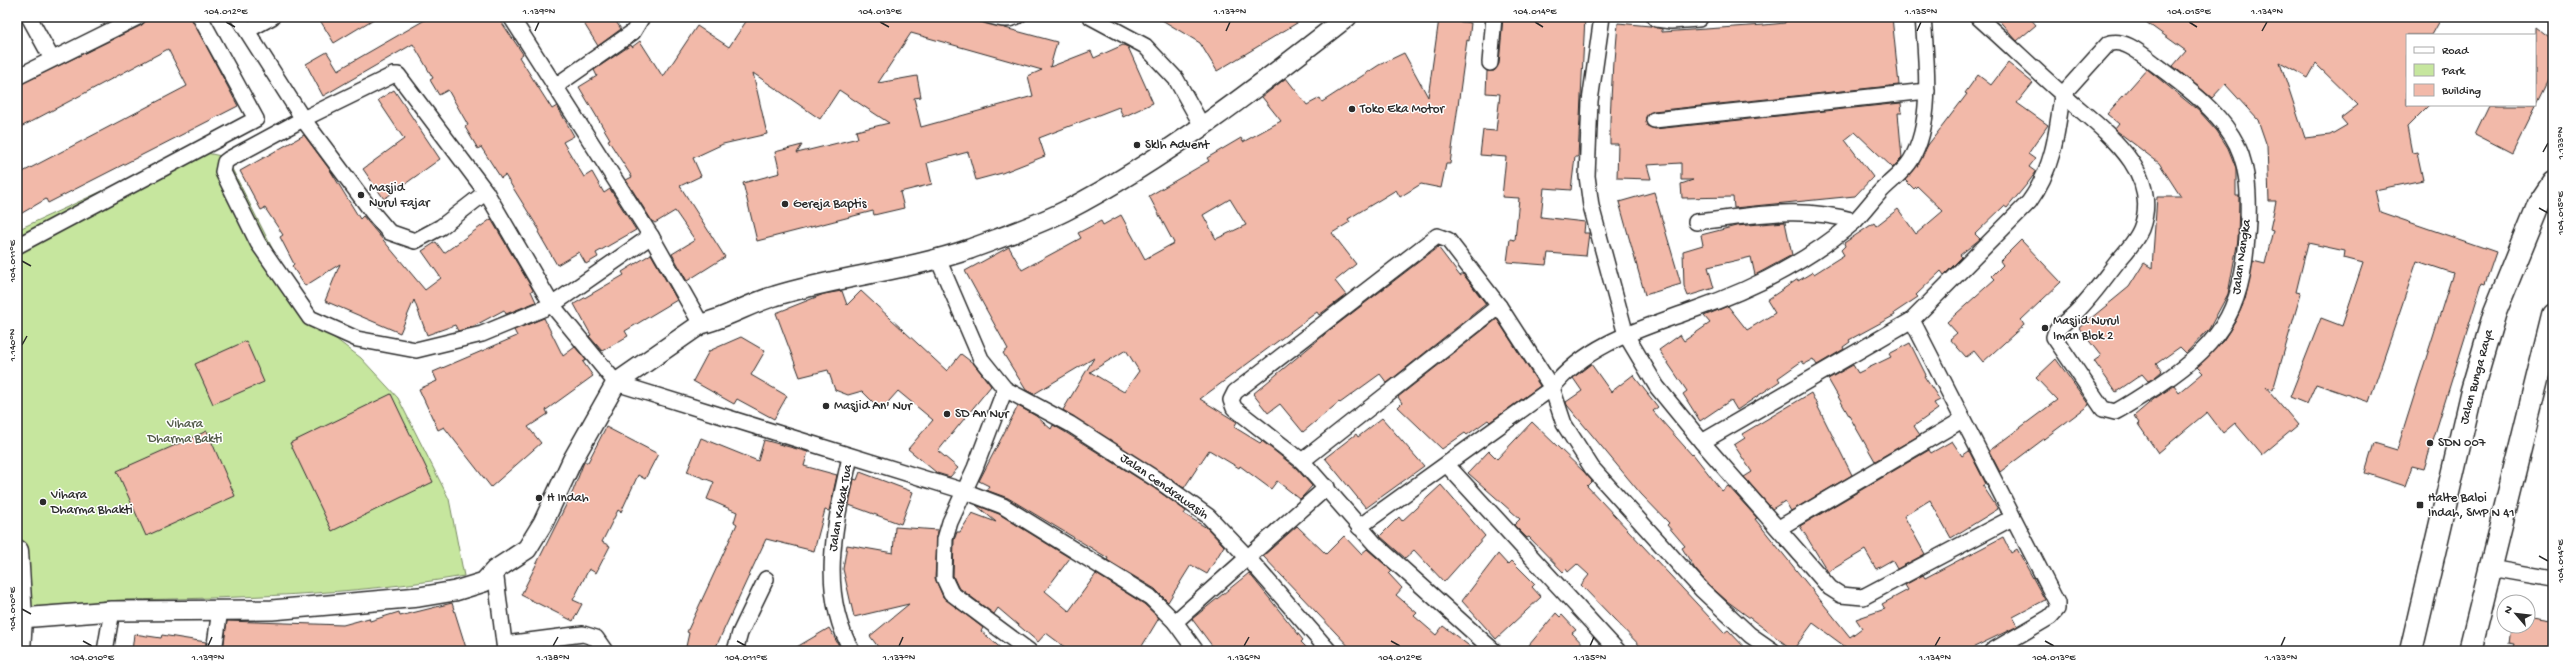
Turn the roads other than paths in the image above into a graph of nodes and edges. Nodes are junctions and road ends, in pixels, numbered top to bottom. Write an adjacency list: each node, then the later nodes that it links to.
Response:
1 (29, 17): 19 (street)
2 (138, 17): 19 (street)
3 (200, 17): 33 (street)
4 (238, 17): 18 (street)
5 (272, 17): 18 (street)
6 (511, 17): 22 (street)
7 (642, 17): 22 (street)
8 (981, 17): 9 (lane)
9 (1022, 17)
10 (1091, 17): 27 (street)
11 (1347, 17): 27 (street)
12 (1494, 17): 20 (street)
13 (1602, 17): 40 (street)
14 (1658, 17): 15 (street)
15 (1698, 17)
16 (1924, 17): 23 (street)
17 (1978, 17): 24 (street)
18 (248, 30): 25 (street)
19 (52, 60): 21 (street)
20 (1490, 63)
21 (17, 77)
22 (557, 85): 32 (street)
23 (1927, 91): 26 (street); 30 (street)
24 (2062, 95): 24 (street, Jalan Nangka); 38 (street)
25 (304, 119): 29 (street); 29 (street); 35 (street)
26 (1654, 120)
27 (1201, 124): 34 (street)
28 (2553, 183): 78 (main road, Jalan Bunga Raya)
29 (486, 192): 35 (street)
30 (1855, 221): 31 (street); 40 (street)
31 (1696, 222)
32 (651, 236): 35 (street); 39 (street)
33 (17, 246)
34 (938, 259): 39 (street); 43 (street)
35 (552, 305): 41 (street)
36 (1499, 306): 42 (street); 47 (street); 47 (street)
37 (2553, 315): 56 (main road)
38 (1912, 320): 44 (street); 45 (street)
39 (701, 324): 41 (street)
40 (1626, 335): 42 (street); 45 (street)
41 (616, 383): 46 (street); 57 (street)
42 (1552, 388): 48 (street); 76 (street)
43 (1005, 389): 50 (street); 55 (street, Jalan Cendrawasih)
44 (1962, 420): 51 (street); 53 (street)
45 (1702, 442): 53 (street)
46 (850, 457): 50 (street); 70 (street, Jalan Kakak Tua)
47 (1302, 461): 49 (street)
48 (1447, 465): 52 (street); 75 (street)
49 (1327, 487): 52 (street); 55 (street)
50 (964, 491): 63 (street); 71 (street)
51 (2012, 518): 53 (street); 77 (street)
52 (1359, 527): 74 (street)
53 (1779, 528)
54 (17, 551): 62 (main road)
55 (1248, 558): 63 (street); 73 (street, Jalan Cendrawasih)
56 (2491, 568): 59 (street); 79 (main road)
57 (495, 570): 60 (street); 64 (street)
58 (766, 579): 69 (street)
59 (2553, 579)
60 (220, 610): 61 (street); 67 (street)
61 (112, 611): 62 (street); 66 (street)
62 (21, 618): 65 (main road)
63 (1175, 622): 72 (street)
64 (505, 647): 68 (street)
65 (19, 651)
66 (105, 651)
67 (214, 651)
68 (605, 651)
69 (735, 651)
70 (852, 651)
71 (1029, 651)
72 (1196, 651)
73 (1329, 651)
74 (1494, 651)
75 (1618, 651)
76 (1773, 651)
77 (1992, 651)
78 (2411, 651)
79 (2470, 651)

